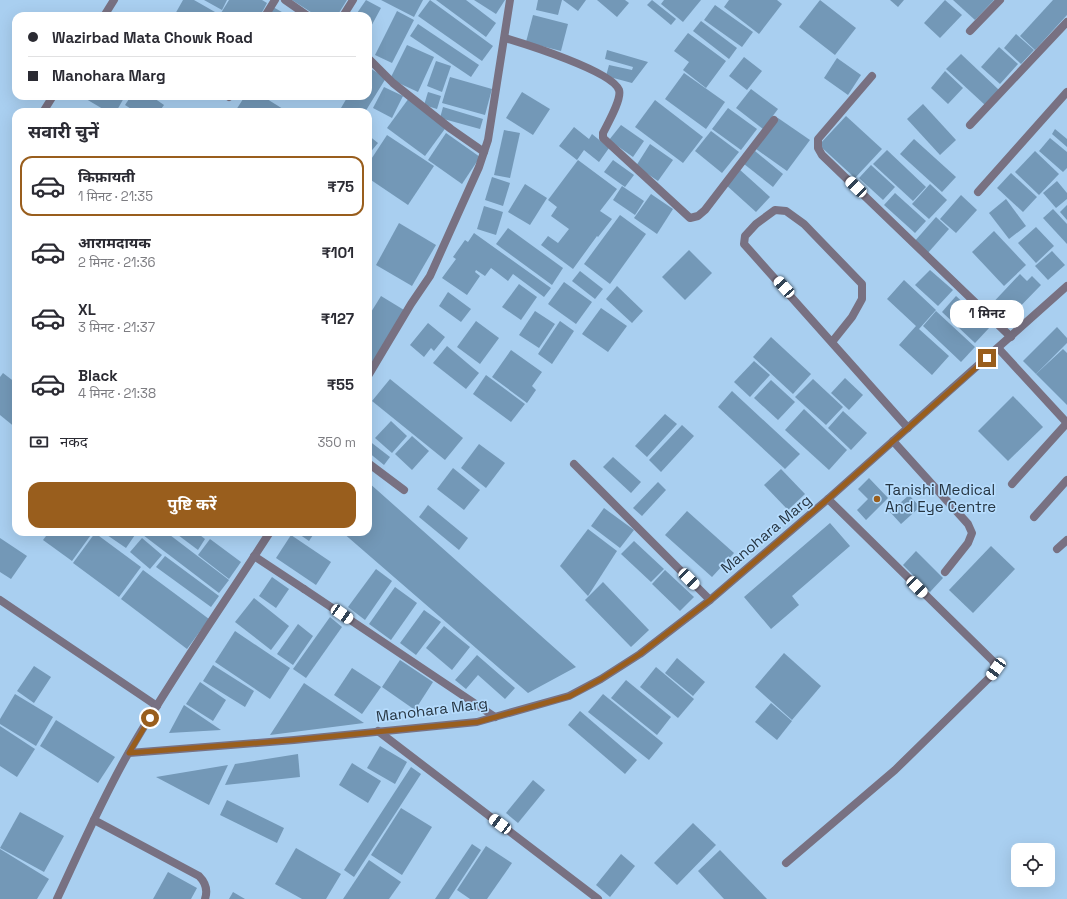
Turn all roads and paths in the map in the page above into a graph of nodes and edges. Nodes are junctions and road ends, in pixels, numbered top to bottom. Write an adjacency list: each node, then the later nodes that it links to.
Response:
1 (114, 0): 7 (street)
2 (275, 0): 8 (street)
3 (285, 0): 9 (street)
4 (353, 0): 10 (street)
5 (510, 0): 13 (street)
6 (1000, 0): 12 (street)
7 (106, 12)
8 (268, 12)
9 (302, 12)
10 (346, 12)
11 (1067, 22): 18 (street)
12 (970, 31)
13 (505, 38): 17 (street); 19 (street)
14 (372, 62): 19 (street)
15 (872, 76): 22 (street)
16 (1067, 92): 20 (street)
17 (774, 120)
18 (970, 125)
19 (484, 152): 25 (street)
20 (978, 192)
21 (1067, 286): 22 (street, Manohara Marg)
22 (1011, 337): 24 (street, Manohara Marg)
23 (832, 342): 23 (street); 27 (street)
24 (998, 348): 26 (street); 27 (street, Manohara Marg)
25 (372, 369)
26 (1067, 423): 32 (street)
27 (908, 428): 28 (street, Manohara Marg)
28 (893, 441): 34 (street, Manohara Marg); 40 (street)
29 (574, 464): 42 (street)
30 (372, 465): 33 (street)
31 (1067, 480): 35 (street)
32 (1012, 484)
33 (404, 490)
34 (828, 499): 42 (street, Manohara Marg); 48 (street)
35 (1034, 516)
36 (267, 536): 39 (street)
37 (1067, 540): 38 (street)
38 (1057, 549)
39 (254, 556): 43 (street); 44 (street)
40 (945, 572)
41 (0, 600): 43 (street)
42 (710, 600): 44 (street, Manohara Marg)
43 (157, 706): 46 (street)
44 (495, 717): 45 (street, Manohara Marg)
45 (378, 731): 46 (street, Manohara Marg); 51 (street)
46 (129, 753): 47 (street)
47 (94, 820): 49 (street); 50 (street)
48 (786, 863)
49 (57, 899)
50 (205, 899)
51 (598, 899)

